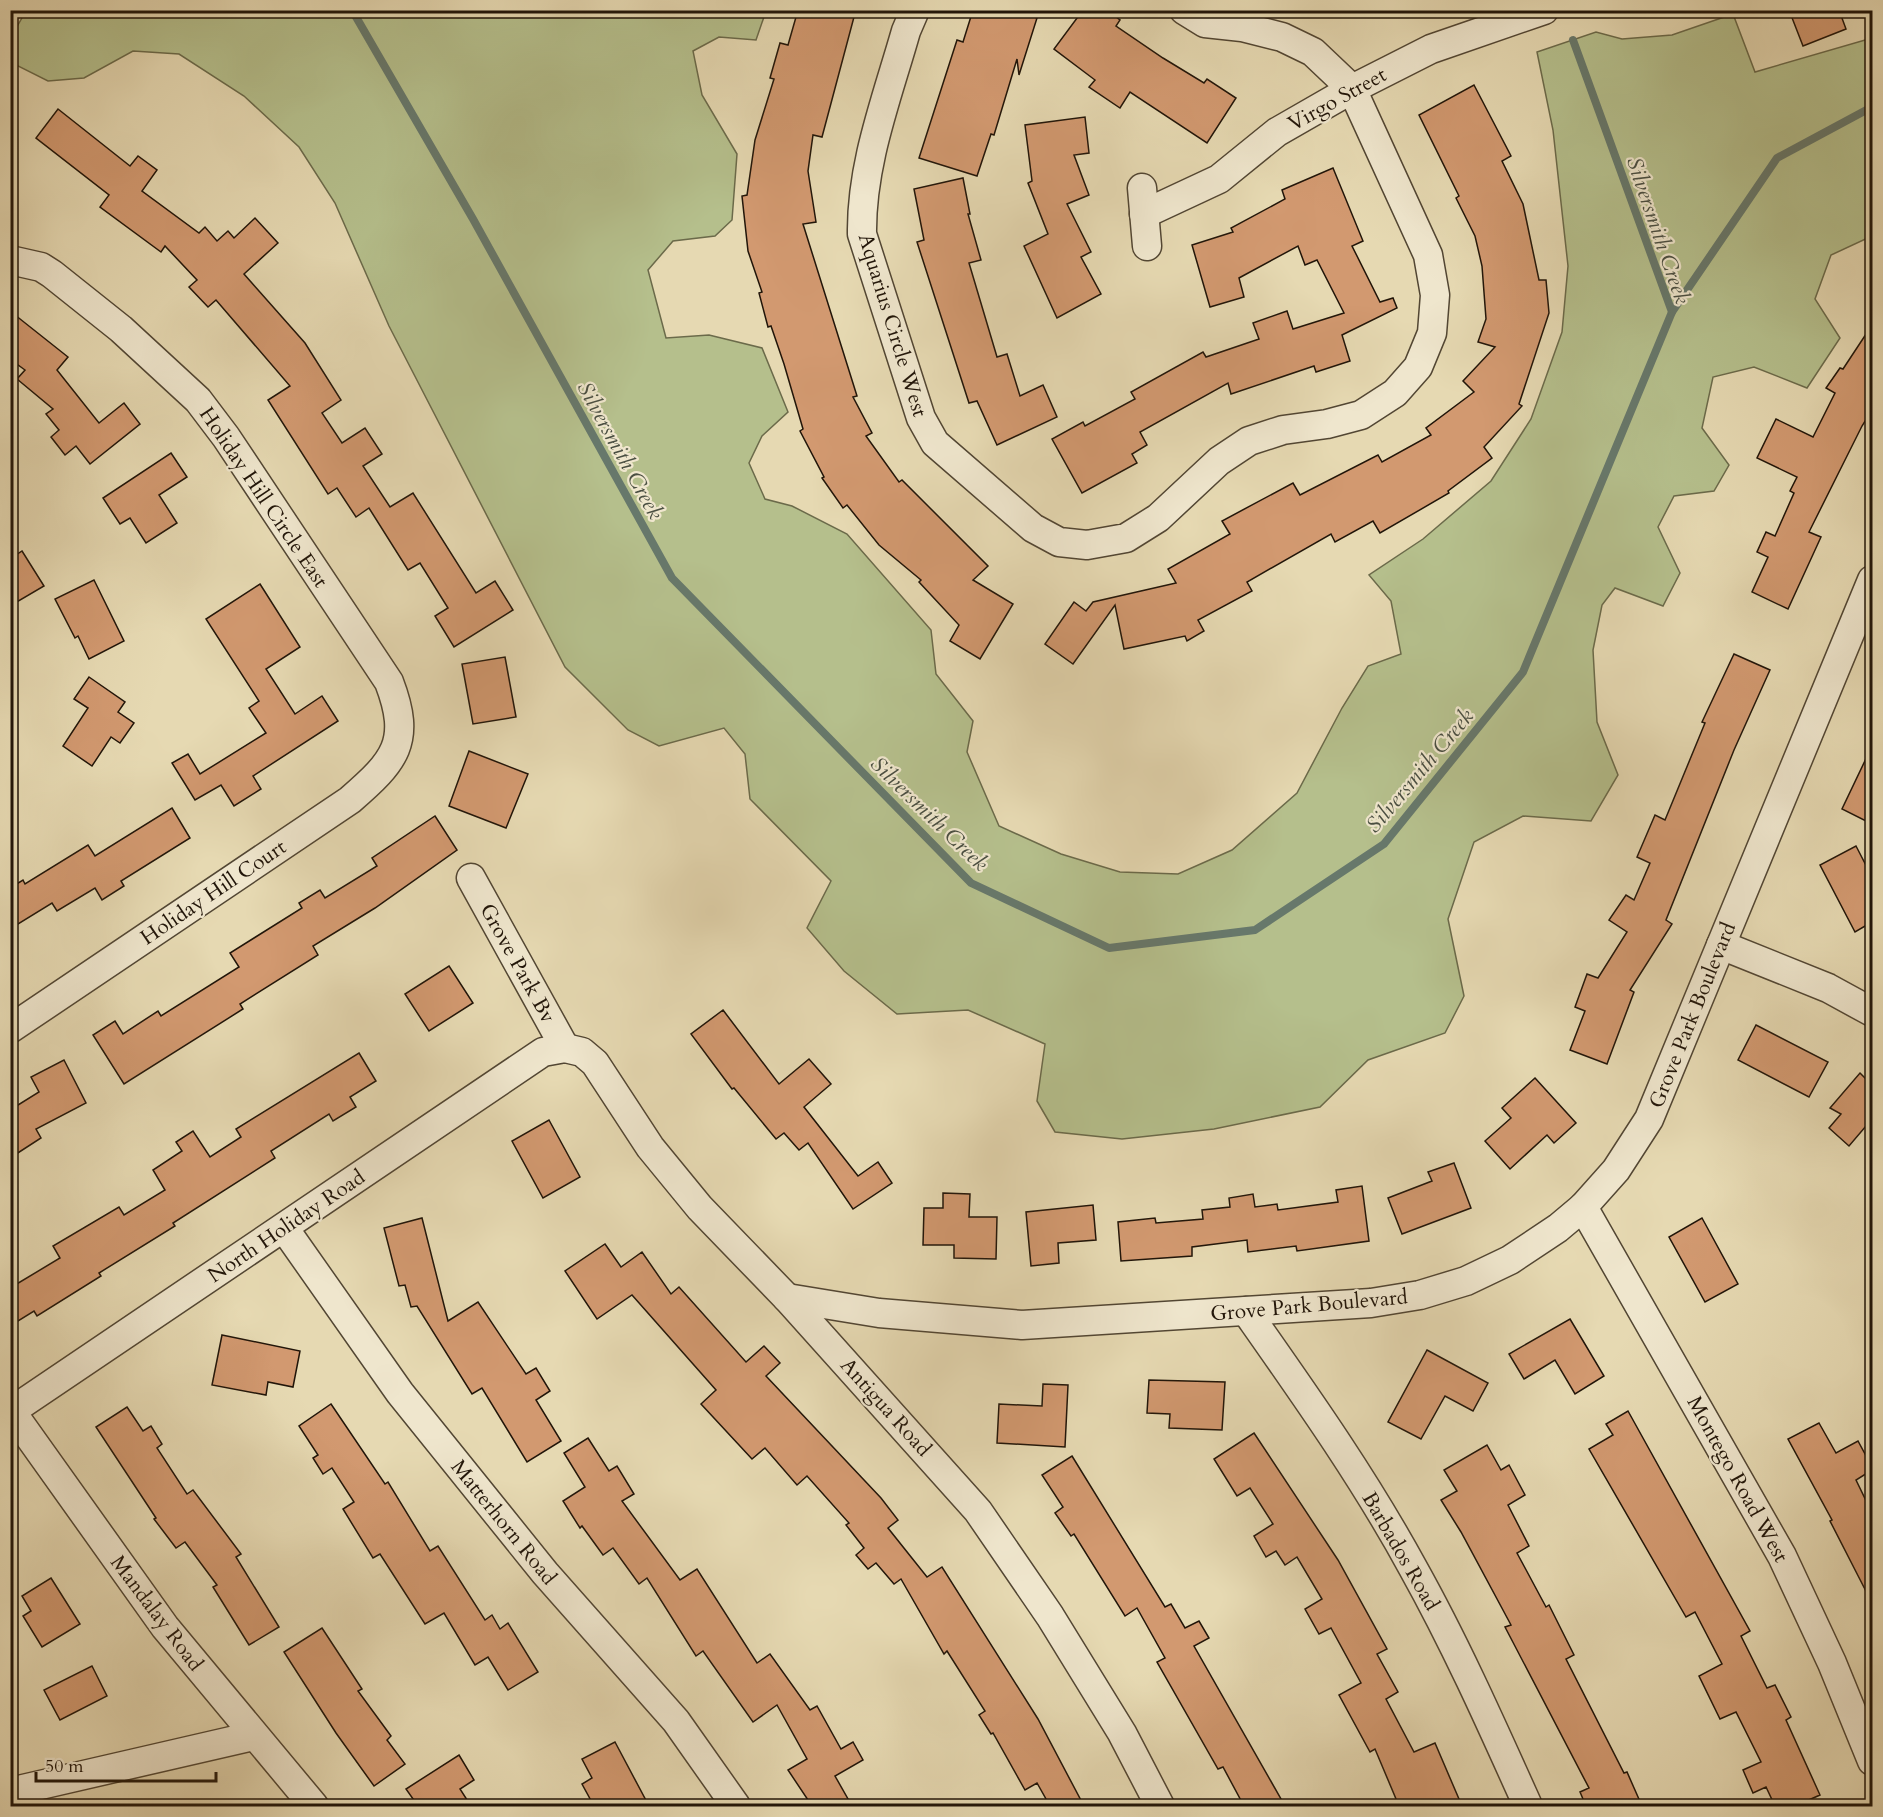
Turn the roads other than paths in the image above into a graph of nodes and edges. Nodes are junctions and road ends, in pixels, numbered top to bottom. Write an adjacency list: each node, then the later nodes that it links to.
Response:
1 (915, 10): 4 (street, Aquarius Circle West)
2 (1184, 10): 4 (street)
3 (1545, 10): 4 (street, Virgo Street)
4 (1352, 89): 5 (street, Virgo Street)
5 (1147, 246)
6 (10, 260): 8 (street, Holiday Hill Circle East)
7 (1872, 580): 10 (street, Grove Park Boulevard)
8 (399, 739): 12 (street, Holiday Hill Court)
9 (471, 878): 13 (street, Grove Park Bv)
10 (1721, 945): 11 (street); 14 (street, Grove Park Boulevard)
11 (1872, 1012)
12 (10, 1029)
13 (565, 1048): 15 (street, North Holiday Road); 16 (street, Antigua Road)
14 (1583, 1208): 17 (street, Grove Park Boulevard); 20 (street, Montego Road West)
15 (284, 1228): 18 (street, North Holiday Road); 23 (street, Matterhorn Road)
16 (787, 1298): 17 (street, Grove Park Boulevard); 24 (street, Antigua Road)
17 (1246, 1311): 25 (street, Barbados Road)
18 (11, 1411): 19 (street, Mandalay Road)
19 (253, 1736): 21 (street); 22 (street, Mandalay Road)
20 (1872, 1761)
21 (10, 1792)
22 (314, 1806)
23 (736, 1806)
24 (1160, 1806)
25 (1528, 1806)

